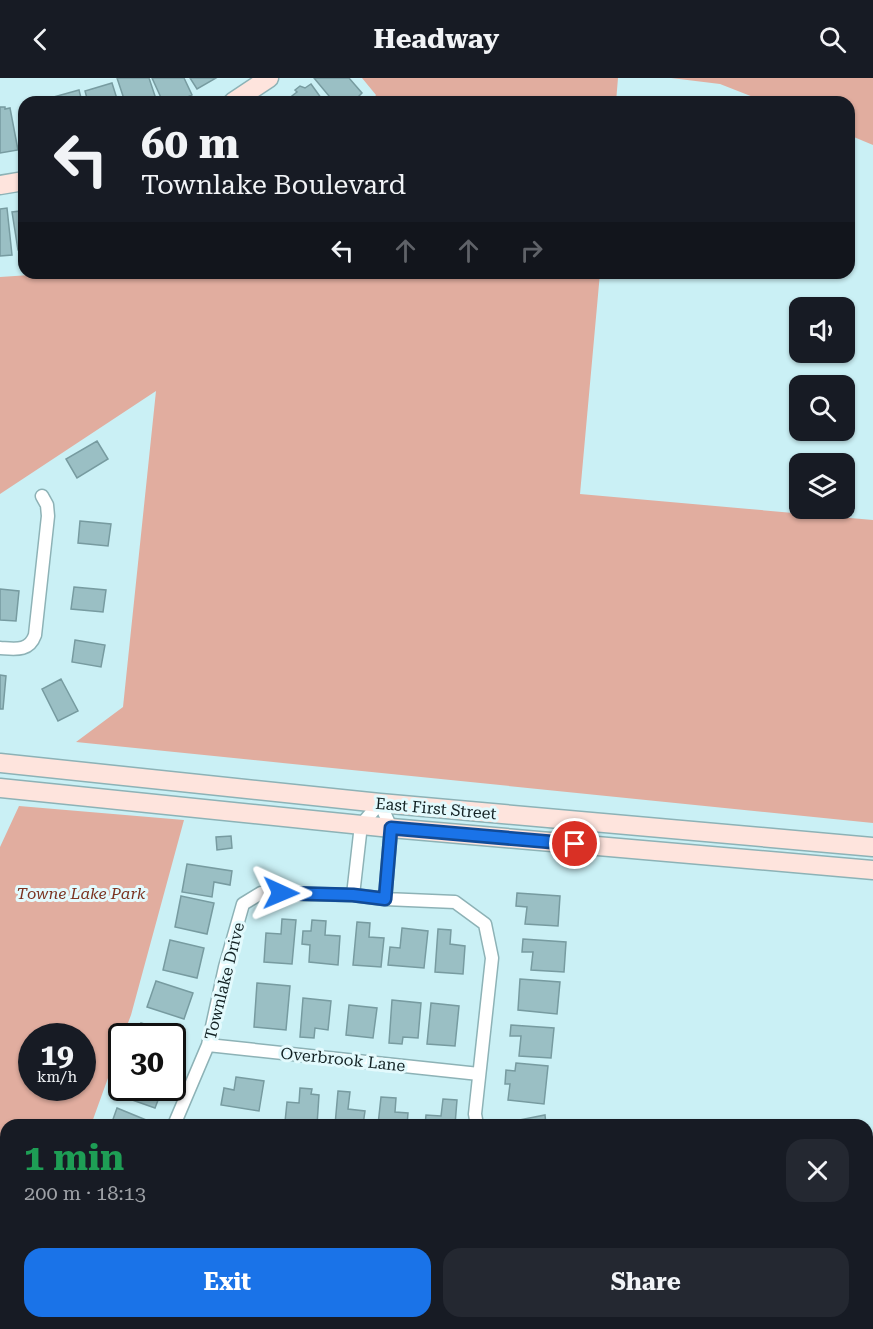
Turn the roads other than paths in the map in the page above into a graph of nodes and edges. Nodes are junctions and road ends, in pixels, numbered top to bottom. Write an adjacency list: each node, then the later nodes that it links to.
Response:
1 (269, 78): 2 (main road)
2 (242, 96)
3 (18, 182): 4 (main road)
4 (0, 185)
5 (42, 496): 6 (street)
6 (0, 648)
7 (0, 764): 9 (main road, East First Street)
8 (0, 788): 10 (main road, East First Street)
9 (380, 803): 10 (street); 11 (street); 12 (main road, East First Street)
10 (361, 825): 11 (main road, East First Street); 14 (street)
11 (391, 828): 13 (main road, East First Street); 15 (street)
12 (873, 847)
13 (873, 870)
14 (353, 895): 15 (street, Townlake Drive); 16 (street, Townlake Drive)
15 (385, 899): 17 (street, Townlake Drive)
16 (208, 1045): 17 (street, Overbrook Lane); 18 (street, Townlake Drive)
17 (479, 1074): 19 (street, Townlake Drive)
18 (177, 1119)
19 (476, 1119)

